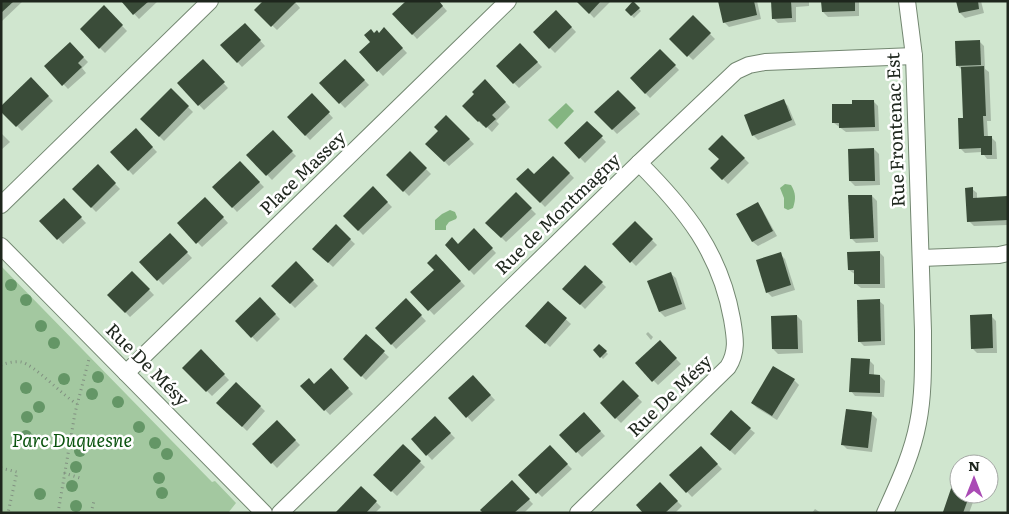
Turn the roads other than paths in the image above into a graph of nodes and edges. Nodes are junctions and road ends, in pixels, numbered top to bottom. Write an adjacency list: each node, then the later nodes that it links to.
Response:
1 (210, 1): 6 (street)
2 (508, 1): 10 (street, Place Massey)
3 (907, 1): 4 (street, Rue Frontenac Est)
4 (914, 56): 5 (street, Rue de Montmagny); 9 (street, Rue Frontenac Est)
5 (639, 163): 12 (street, Rue de Montmagny); 13 (street, Rue De Mésy)
6 (1, 205)
7 (1, 246): 10 (street, Rue De Mésy)
8 (1005, 255): 9 (street)
9 (921, 258): 14 (street, Rue Frontenac Est)
10 (126, 373): 11 (street, Rue De Mésy)
11 (264, 513)
12 (280, 513)
13 (578, 513)
14 (886, 513)

